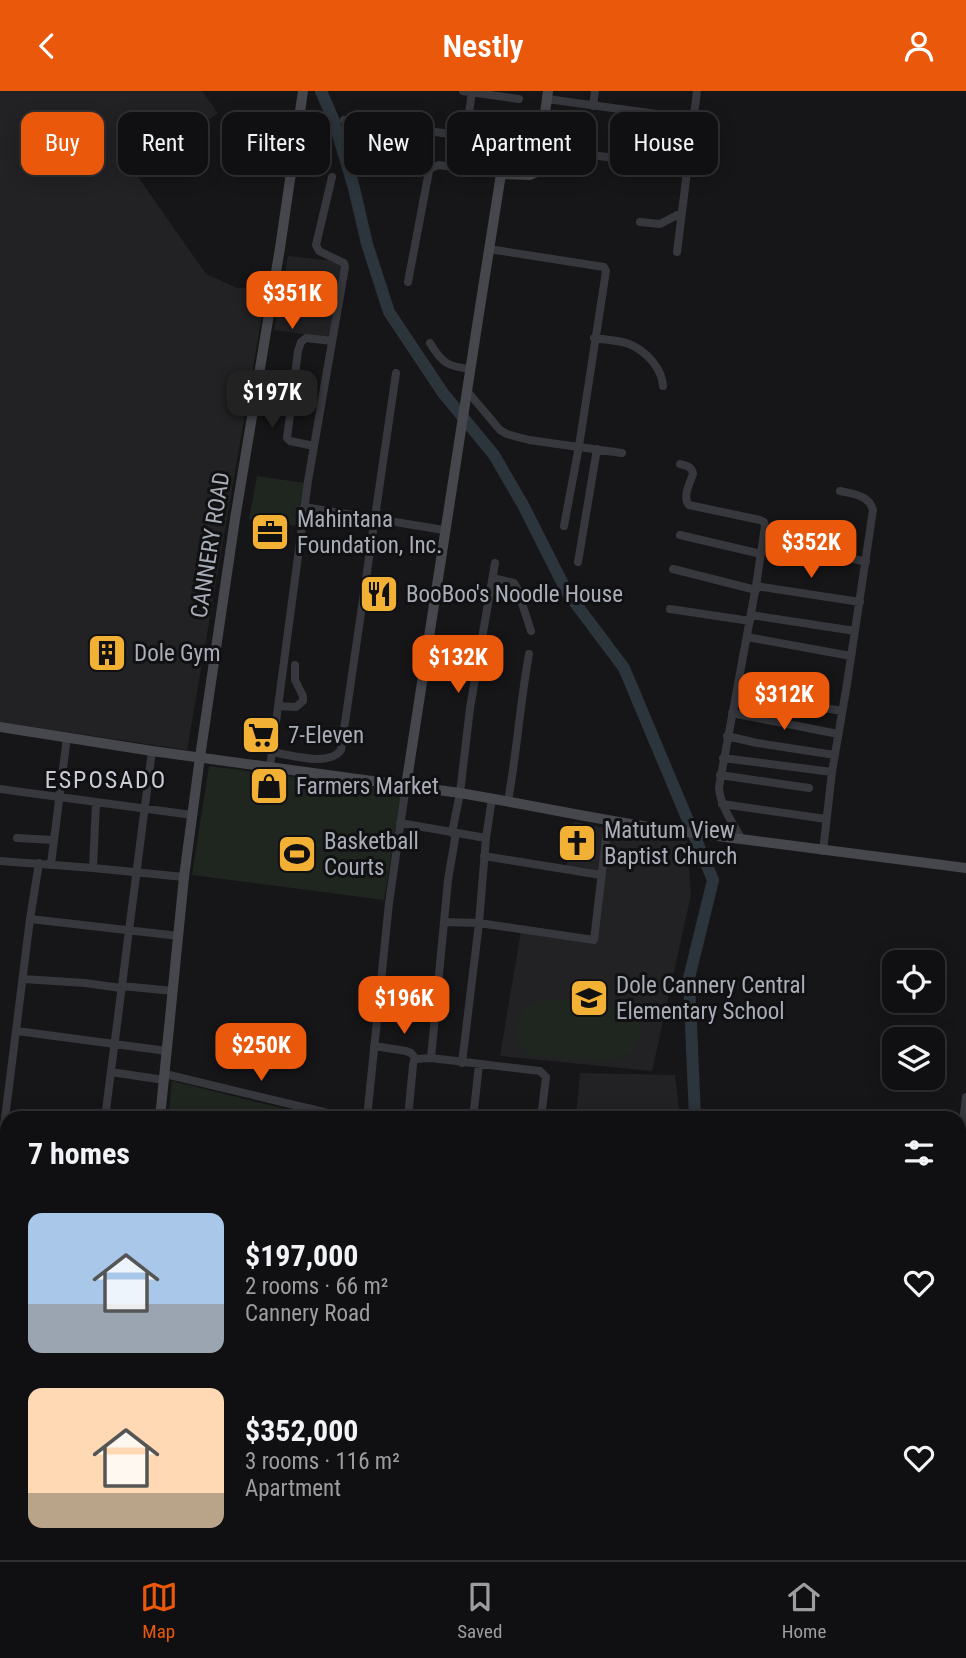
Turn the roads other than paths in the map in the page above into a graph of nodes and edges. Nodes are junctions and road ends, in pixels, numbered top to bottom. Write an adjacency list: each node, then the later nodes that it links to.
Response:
1 (303, 91): 66 (street, CANNERY ROAD)
2 (595, 91): 7 (street)
3 (697, 91): 10 (street)
4 (467, 92): 6 (street); 8 (street)
5 (548, 95): 7 (street)
6 (519, 99)
7 (593, 106): 9 (street)
8 (467, 112)
9 (639, 112)
10 (694, 112)
11 (447, 166): 19 (street)
12 (501, 175): 17 (street)
13 (686, 175): 15 (street)
14 (332, 177): 21 (street)
15 (681, 213): 16 (street); 18 (street)
16 (640, 222)
17 (489, 249): 20 (street); 23 (street)
18 (677, 252)
19 (408, 282)
20 (594, 338): 25 (street); 28 (street)
21 (332, 341): 27 (street); 27 (street)
22 (430, 343): 23 (street)
23 (471, 369): 26 (street)
24 (396, 373): 34 (street)
25 (663, 386)
26 (467, 391): 28 (street); 36 (street)
27 (314, 446): 33 (street)
28 (579, 446): 29 (street); 35 (street)
29 (597, 449): 30 (street); 40 (street)
30 (622, 453)
31 (680, 464): 38 (street)
32 (840, 491): 41 (street)
33 (304, 507): 34 (street); 56 (street)
34 (374, 519): 36 (street); 64 (street)
35 (564, 526)
36 (444, 530): 71 (street)
37 (680, 535): 39 (street)
38 (764, 536): 39 (street); 41 (street)
39 (761, 554): 45 (street)
40 (578, 562)
41 (866, 562): 46 (street)
42 (495, 563): 44 (street)
43 (673, 569): 45 (street)
44 (493, 578): 49 (street); 74 (street)
45 (756, 588): 46 (street); 48 (street)
46 (860, 602): 50 (street)
47 (670, 608): 48 (street)
48 (750, 618): 50 (street); 51 (street)
49 (531, 631)
50 (855, 631): 53 (street)
51 (747, 637): 53 (street); 58 (street)
52 (528, 654): 77 (street)
53 (851, 656): 57 (street)
54 (295, 665): 56 (street)
55 (764, 701): 57 (street)
56 (278, 706): 64 (street)
57 (842, 711): 60 (street)
58 (732, 713): 60 (street); 61 (street)
59 (0, 727): 62 (street)
60 (838, 734): 65 (street)
61 (727, 736): 65 (street); 67 (street)
62 (67, 737): 63 (street); 75 (street)
63 (152, 751): 66 (street); 80 (street)
64 (272, 752): 68 (street)
65 (835, 755): 69 (street)
66 (200, 757): 68 (street); 81 (street, CANNERY ROAD)
67 (723, 758): 69 (street); 70 (street)
68 (270, 767): 71 (street)
69 (832, 772): 82 (street)
70 (720, 775): 72 (street); 79 (street)
71 (406, 786): 74 (street); 84 (street)
72 (809, 787)
73 (0, 789): 75 (street)
74 (460, 793): 76 (street); 85 (street)
75 (59, 797): 78 (street); 89 (street)
76 (492, 798): 77 (street); 87 (street)
77 (508, 801): 83 (street)
78 (96, 802): 80 (street); 95 (street)
79 (722, 804): 82 (street); 88 (street)
80 (144, 808): 81 (street); 97 (street)
81 (192, 815): 99 (street, CANNERY ROAD)
82 (826, 819): 90 (street)
83 (608, 821): 88 (street); 98 (street)
84 (400, 823): 85 (street); 110 (street)
85 (454, 833): 87 (street); 101 (street)
86 (17, 838): 89 (street)
87 (486, 838): 91 (street)
88 (742, 839): 90 (street)
89 (53, 840): 94 (street)
90 (823, 851): 96 (street)
91 (484, 856): 98 (street); 102 (street)
92 (0, 861): 93 (street)
93 (39, 863): 94 (street); 100 (street)
94 (51, 865): 95 (street)
95 (93, 868): 97 (street)
96 (966, 868)
97 (137, 872): 99 (street); 103 (street)
98 (601, 875): 102 (street)
99 (184, 877): 104 (street, CANNERY ROAD)
100 (30, 919): 103 (street); 105 (street)
101 (444, 922): 102 (street); 112 (street)
102 (479, 923): 114 (street)
103 (128, 930): 104 (street); 106 (street)
104 (179, 936): 107 (street, CANNERY ROAD)
105 (23, 979): 106 (street); 108 (street)
106 (122, 987): 107 (street); 109 (street)
107 (173, 991): 111 (street, CANNERY ROAD)
108 (17, 1031): 109 (street); 118 (street)
109 (115, 1044): 111 (street); 116 (street)
110 (374, 1046): 113 (street); 122 (street)
111 (167, 1051): 117 (street, CANNERY ROAD)
112 (430, 1058): 113 (street); 114 (street)
113 (416, 1059): 123 (street)
114 (462, 1063): 115 (street)
115 (479, 1065): 124 (street); 125 (street)
116 (111, 1072): 117 (street); 119 (street)
117 (165, 1077): 120 (street, CANNERY ROAD); 121 (street)
118 (6, 1111)
119 (106, 1111)
120 (161, 1111)
121 (318, 1111)
122 (367, 1111)
123 (409, 1111)
124 (474, 1111)
125 (542, 1111)
126 (0, 1151): 127 (street)
127 (0, 1158)

